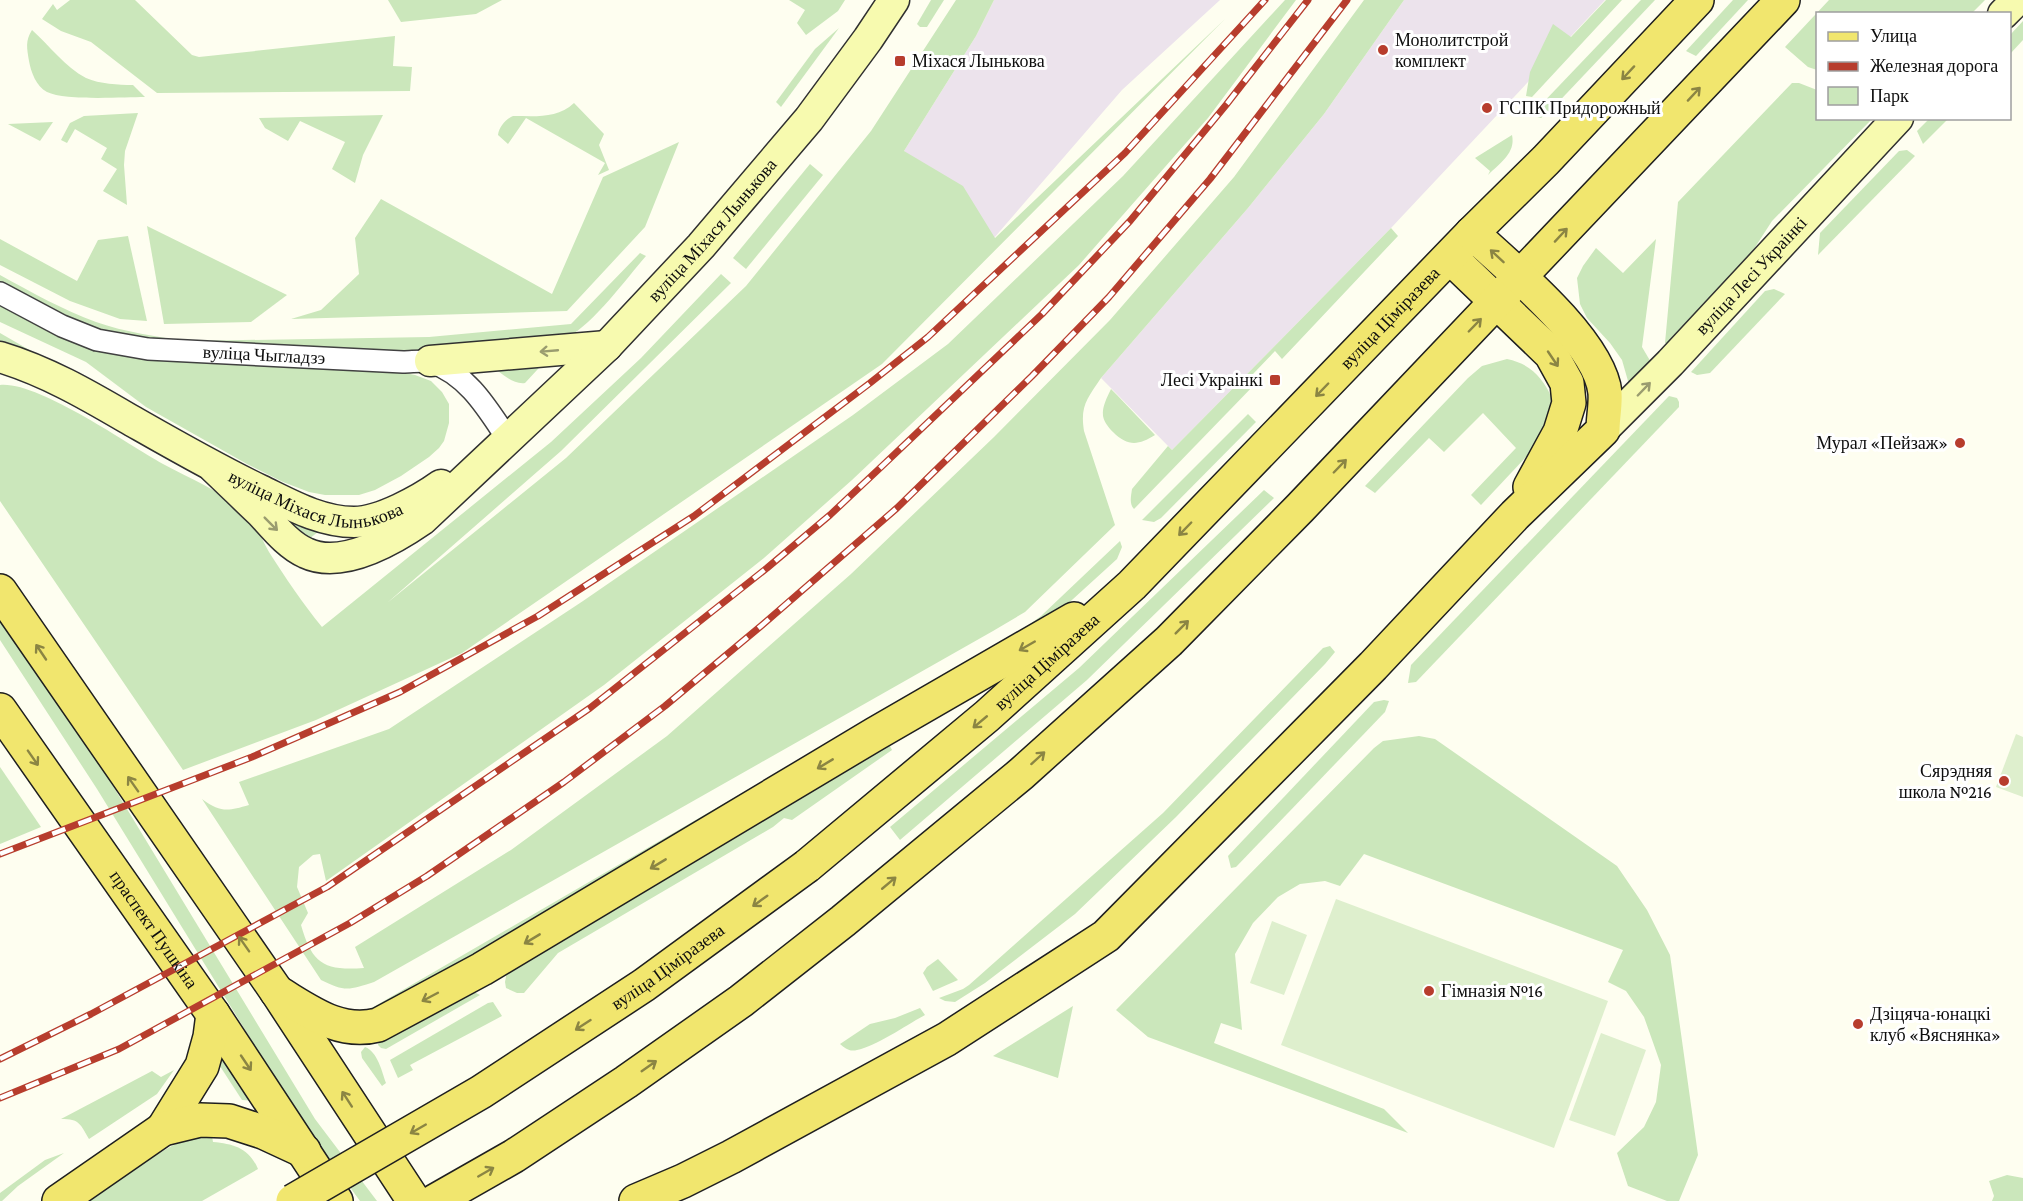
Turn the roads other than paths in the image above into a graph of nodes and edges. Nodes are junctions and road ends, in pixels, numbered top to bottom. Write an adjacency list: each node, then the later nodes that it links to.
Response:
1 (894, 0): 12 (street, вуліца Міхася Лынькова)
2 (1697, 0): 7 (main road, вуліца Ціміразева, one-way to 7)
3 (1783, 0): 9 (main road, one-way to 3)
4 (2017, 0): 5 (street)
5 (2005, 12)
6 (1896, 120): 17 (street, вуліца Лесі Украінкі, one-way to 6)
7 (1472, 233): 8 (main road, вуліца Ціміразева); 9 (main road, one-way to 7)
8 (1450, 258): 11 (main road); 21 (main road, вуліца Ціміразева, one-way to 21)
9 (1521, 278): 11 (main road); 17 (main road)
10 (0, 293): 14 (street, вуліца Чыгладзэ)
11 (1497, 302): 20 (main road, one-way to 20); 33 (main road, one-way to 11)
12 (607, 346): 14 (street, one-way to 14); 18 (street, вуліца Міхася Лынькова)
13 (0, 357): 16 (street, вуліца Міхася Лынькова)
14 (430, 362): 18 (street, вуліца Чыгладзэ)
15 (0, 378): 16 (street)
16 (57, 378): 19 (street, вуліца Міхася Лынькова)
17 (1603, 430): 20 (main road)
18 (507, 438): 19 (street, вуліца Міхася Лынькова); 19 (street, вуліца Міхася Лынькова, one-way to 18)
19 (214, 468)
20 (1515, 515): 28 (main road)
21 (1132, 585): 24 (main road, one-way to 24); 30 (main road, вуліца Ціміразева, one-way to 30, bridge)
22 (0, 591): 24 (main road, one-way to 22)
23 (0, 710): 25 (main road, праспект Пушкіна, one-way to 25)
24 (277, 992): 32 (main road, one-way to 24)
25 (213, 1014): 26 (main road); 27 (main road, праспект Пушкіна, one-way to 27)
26 (163, 1129): 27 (main road); 29 (main road)
27 (304, 1151): 31 (main road, праспект Пушкіна)
28 (683, 1181): 34 (main road); 35 (main road)
29 (58, 1201)
30 (293, 1201)
31 (336, 1201)
32 (414, 1201)
33 (435, 1201)
34 (636, 1201)
35 (655, 1201)

